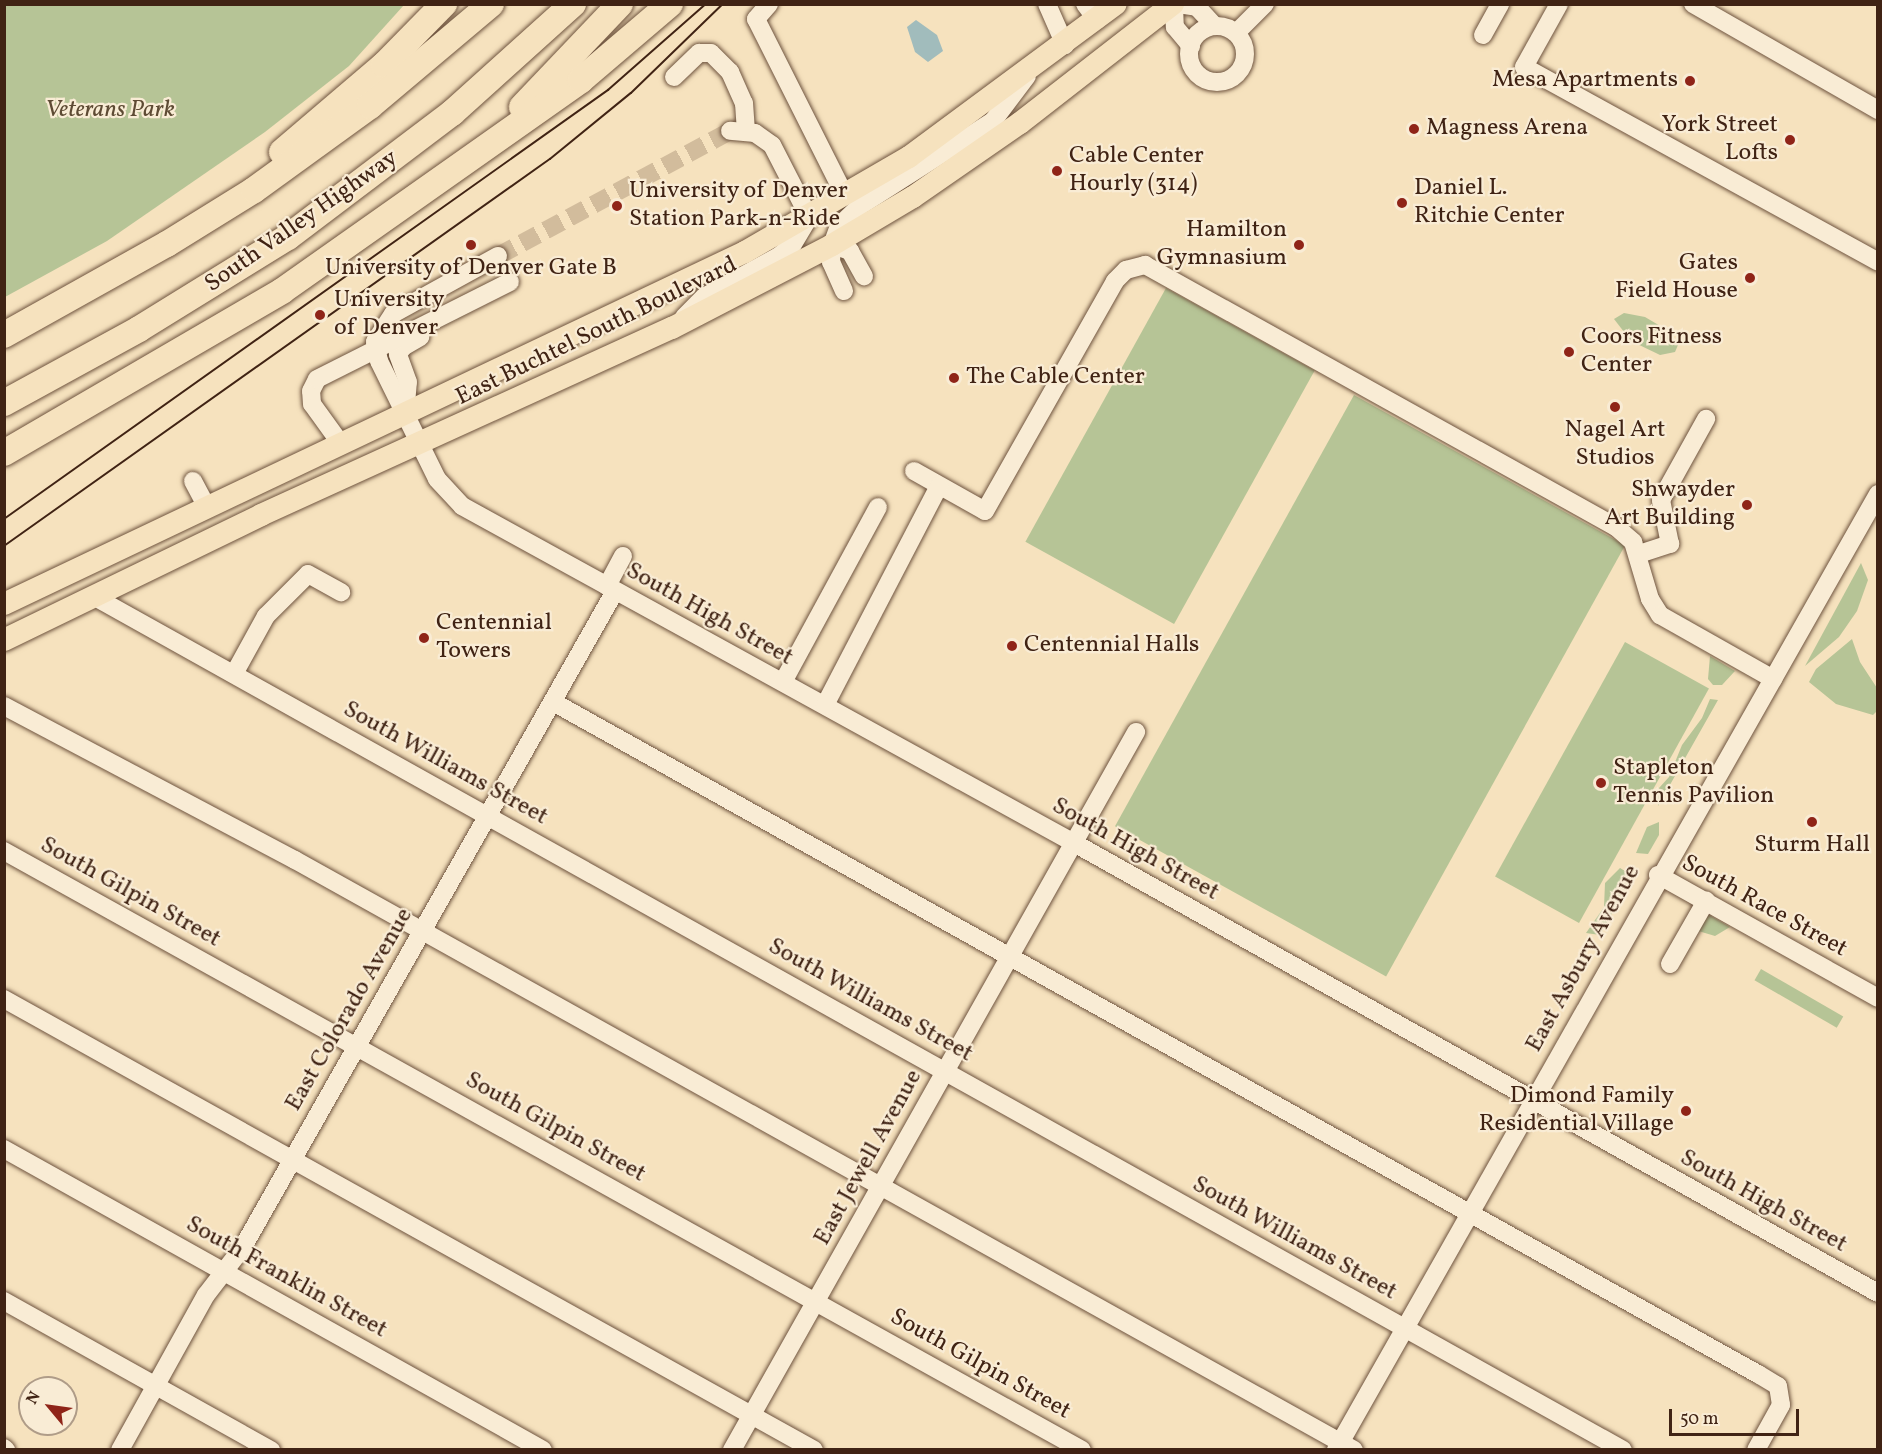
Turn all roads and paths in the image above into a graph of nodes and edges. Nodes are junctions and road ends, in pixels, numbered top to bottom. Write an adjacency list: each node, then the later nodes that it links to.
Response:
1 (444, 4): 28 (highway)
2 (491, 4): 28 (highway)
3 (573, 4): 35 (highway, South Valley Highway)
4 (620, 4): 25 (highway)
5 (670, 4): 25 (highway)
6 (770, 4): 23 (street)
7 (1047, 4): 18 (street)
8 (1116, 4): 14 (main road, East Buchtel South Boulevard)
9 (1175, 4): 15 (street); 19 (street); 26 (main road, East Buchtel South Boulevard)
10 (1265, 4): 16 (street)
11 (1500, 4): 17 (street)
12 (1559, 4): 29 (street)
13 (1694, 4): 22 (street)
14 (1091, 12): 18 (main road, East Buchtel South Boulevard)
15 (1215, 26): 16 (street); 19 (street)
16 (1236, 33): 19 (street)
17 (1483, 35)
18 (1065, 45): 20 (main road, East Buchtel South Boulevard)
19 (1191, 46)
20 (1030, 72): 23 (main road, East Buchtel South Boulevard); 26 (street)
21 (674, 77): 24 (street)
22 (1878, 110)
23 (846, 196): 24 (main road, East Buchtel South Boulevard)
24 (809, 217): 32 (street); 36 (main road, East Buchtel South Boulevard)
25 (387, 218): 40 (highway)
26 (832, 245): 30 (street); 31 (street); 32 (main road, East Buchtel South Boulevard)
27 (498, 256): 34 (street)
28 (139, 261): 33 (highway)
29 (1878, 262)
30 (864, 276)
31 (844, 291)
32 (672, 328): 39 (main road, East Buchtel South Boulevard)
33 (4, 335)
34 (375, 349): 36 (street, South High Street); 36 (street); 38 (street)
35 (4, 403)
36 (405, 415): 38 (main road, East Buchtel South Boulevard); 39 (street, South High Street)
37 (1706, 419): 47 (street)
38 (341, 444): 45 (main road, East Buchtel South Boulevard)
39 (420, 446): 49 (street, South High Street); 51 (main road, East Buchtel South Boulevard)
40 (4, 453)
41 (914, 471): 43 (street)
42 (193, 481): 45 (street)
43 (939, 486): 47 (street); 58 (street)
44 (1878, 494): 55 (street, East Asbury Avenue)
45 (207, 507): 52 (main road, East Buchtel South Boulevard)
46 (878, 507): 56 (street)
47 (1639, 554): 55 (street)
48 (623, 556): 49 (street, East Colorado Avenue)
49 (611, 589): 56 (street, South High Street); 57 (street, East Colorado Avenue)
50 (341, 592): 54 (street)
51 (93, 596): 53 (main road, East Buchtel South Boulevard); 54 (street, South Williams Street)
52 (4, 603)
53 (4, 640)
54 (234, 674): 61 (street, South Williams Street)
55 (1773, 679): 64 (street, East Asbury Avenue)
56 (783, 682): 58 (street, South High Street)
57 (553, 702): 61 (street, East Colorado Avenue); 67 (street)
58 (825, 705): 62 (street, South High Street)
59 (4, 706): 66 (street)
60 (1136, 732): 62 (street, East Jewell Avenue)
61 (488, 816): 66 (street, East Colorado Avenue); 72 (street, South Williams Street)
62 (1074, 843): 67 (street, East Jewell Avenue); 73 (street, South High Street)
63 (4, 851): 71 (street, South Gilpin Street)
64 (1658, 875): 65 (street, South Race Street); 73 (street, East Asbury Avenue)
65 (1706, 901): 68 (street); 69 (street, South Race Street)
66 (422, 931): 71 (street, East Colorado Avenue); 76 (street)
67 (1010, 957): 72 (street, East Jewell Avenue); 77 (street)
68 (1670, 964)
69 (1878, 998)
70 (4, 999): 75 (street)
71 (357, 1045): 75 (street, East Colorado Avenue); 81 (street, South Gilpin Street)
72 (945, 1070): 76 (street, East Jewell Avenue); 82 (street, South Williams Street)
73 (1531, 1101): 77 (street, East Asbury Avenue); 79 (street, South High Street)
74 (4, 1149): 78 (street, South Franklin Street)
75 (293, 1158): 78 (street, East Colorado Avenue); 84 (street)
76 (881, 1186): 81 (street, East Jewell Avenue); 85 (street)
77 (1470, 1213): 82 (street, East Asbury Avenue); 93 (street)
78 (224, 1271): 83 (street, East Colorado Avenue); 88 (street, South Franklin Street)
79 (1878, 1293)
80 (4, 1301): 83 (street)
81 (817, 1302): 84 (street, East Jewell Avenue); 91 (street, South Gilpin Street)
82 (1404, 1329): 85 (street, East Asbury Avenue); 92 (street, South Williams Street)
83 (155, 1386): 86 (street, East Colorado Avenue); 87 (street)
84 (752, 1415): 89 (street, East Jewell Avenue); 90 (street)
85 (1344, 1447)
86 (120, 1449)
87 (271, 1449)
88 (543, 1449)
89 (732, 1449)
90 (814, 1449)
91 (1082, 1449)
92 (1623, 1449)
93 (1756, 1449)

